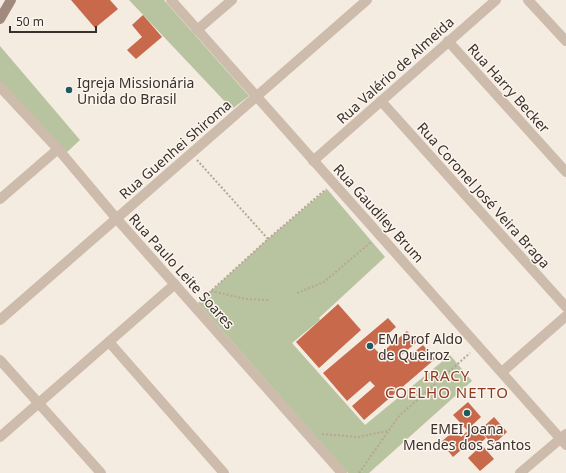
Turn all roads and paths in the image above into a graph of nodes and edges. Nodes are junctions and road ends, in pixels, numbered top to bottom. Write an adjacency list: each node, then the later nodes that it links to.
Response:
1 (11, 0): 7 (main road)
2 (171, 0): 8 (street, Rua Gaudiley Brum)
3 (232, 0): 8 (street)
4 (367, 0): 12 (street, Rua Guenhei Shiroma)
5 (496, 0): 9 (street, Rua Valério de Almeida)
6 (528, 0): 10 (street)
7 (0, 19)
8 (197, 30): 12 (street, Rua Gaudiley Brum)
9 (448, 41): 13 (street, Rua Valério de Almeida); 17 (street, Rua Harry Becker)
10 (566, 41)
11 (0, 87): 14 (street, Rua Paulo Leite Soares)
12 (257, 97): 15 (street, Rua Guenhei Shiroma); 16 (street, Rua Gaudiley Brum)
13 (381, 101): 16 (street, Rua Valério de Almeida); 28 (street, Rua Coronel José Veira Braga)
14 (58, 149): 19 (street); 20 (street, Rua Paulo Leite Soares)
15 (191, 153): 20 (street, Rua Guenhei Shiroma); 22 (path)
16 (313, 161): 18 (street, Rua Gaudiley Brum)
17 (566, 172)
18 (332, 183): 21 (street, Rua Gaudiley Brum); 22 (path)
19 (0, 200)
20 (116, 218): 23 (street, Rua Paulo Leite Soares); 30 (street, Rua Guenhei Shiroma)
21 (379, 234): 25 (path); 32 (street, Rua Gaudiley Brum)
22 (268, 239): 24 (path)
23 (175, 284): 27 (street, Rua Paulo Leite Soares); 31 (street)
24 (210, 292): 26 (path); 27 (path)
25 (297, 293)
26 (268, 300)
27 (194, 306): 37 (street, Rua Paulo Leite Soares)
28 (566, 307)
29 (566, 316): 34 (street)
30 (0, 320)
31 (109, 342): 35 (street); 41 (street)
32 (478, 345): 34 (street, Rua Gaudiley Brum); 36 (path)
33 (0, 360): 35 (street)
34 (502, 372): 39 (street, Rua Gaudiley Brum)
35 (38, 404): 38 (street); 40 (street)
36 (388, 431): 37 (path); 43 (path)
37 (307, 433): 42 (street, Rua Paulo Leite Soares)
38 (0, 437)
39 (564, 439): 44 (street)
40 (101, 473)
41 (224, 473)
42 (342, 473)
43 (359, 473)
44 (520, 473)

